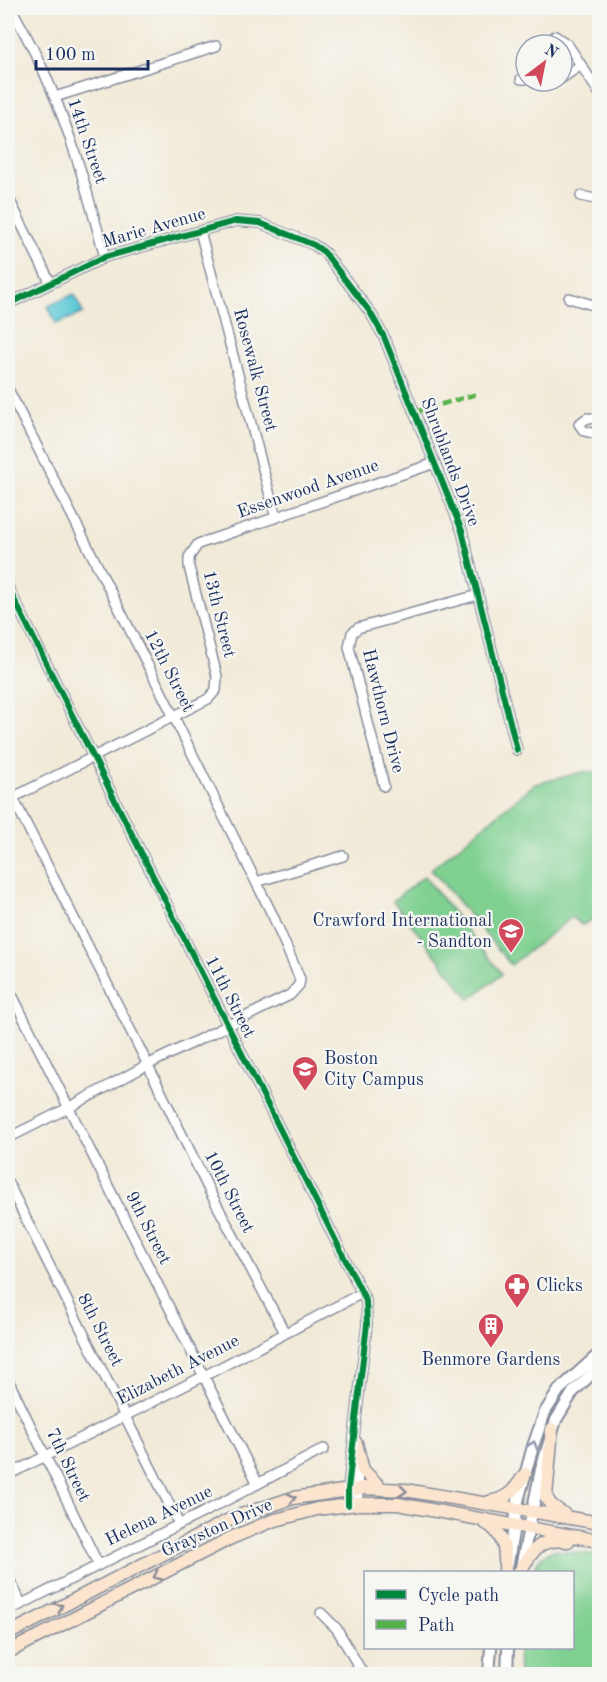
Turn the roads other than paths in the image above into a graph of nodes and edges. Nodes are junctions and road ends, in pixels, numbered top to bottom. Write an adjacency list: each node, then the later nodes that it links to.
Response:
1 (11, 8): 7 (street, 14th Street)
2 (216, 46): 7 (street)
3 (574, 54): 4 (street)
4 (581, 65): 5 (street); 6 (street)
5 (574, 70)
6 (600, 94)
7 (55, 97): 13 (street, 14th Street)
8 (581, 196): 10 (street)
9 (8, 197): 14 (street)
10 (600, 200)
11 (200, 231): 12 (street, Marie Avenue); 13 (street, Marie Avenue); 22 (street, Rosewalk Street)
12 (314, 245): 21 (street, Shrublands Drive)
13 (105, 257): 14 (street, Marie Avenue)
14 (50, 282): 16 (street, Marie Avenue)
15 (569, 298): 17 (street)
16 (8, 304)
17 (600, 307)
18 (8, 389): 26 (street, 12th Street)
19 (600, 419): 20 (street)
20 (600, 435)
21 (435, 463): 22 (street, Essenwood Avenue); 25 (street, Shrublands Drive)
22 (276, 518): 23 (street, Essenwood Avenue)
23 (194, 548): 26 (street, 13th Street)
24 (8, 587): 28 (street, 11th Street)
25 (478, 595): 27 (street, Shrublands Drive); 29 (street, Hawthorn Drive)
26 (174, 717): 28 (street); 33 (street, 12th Street)
27 (517, 750)
28 (93, 757): 31 (street); 35 (street, 11th Street)
29 (384, 786)
30 (8, 788): 31 (street)
31 (10, 799): 36 (street, 10th Street)
32 (343, 856): 33 (street)
33 (256, 882): 35 (street, 12th Street)
34 (8, 987): 37 (street, 9th Street)
35 (227, 1025): 36 (street); 40 (street, 11th Street)
36 (147, 1065): 37 (street); 41 (street, 10th Street)
37 (68, 1108): 38 (street); 44 (street, 9th Street)
38 (8, 1138)
39 (8, 1183): 46 (street, 8th Street)
40 (362, 1293): 41 (street, Elizabeth Avenue); 48 (street, 11th Street)
41 (285, 1333): 44 (street, Elizabeth Avenue)
42 (600, 1353): 51 (street, one-way to 42)
43 (600, 1366): 47 (street)
44 (204, 1376): 46 (street, Elizabeth Avenue); 53 (street, 9th Street)
45 (8, 1380): 50 (street, 7th Street)
46 (125, 1415): 50 (street, Elizabeth Avenue); 63 (street, 8th Street)
47 (552, 1429): 59 (street); 61 (main road)
48 (356, 1439): 54 (street, 11th Street); 55 (main road)
49 (324, 1449): 53 (street, Helena Avenue)
50 (45, 1455): 52 (street, Elizabeth Avenue); 67 (street, 7th Street)
51 (525, 1474): 56 (main road); 58 (street)
52 (8, 1475)
53 (258, 1484): 63 (street, Helena Avenue)
54 (353, 1488): 55 (main road, Grayston Drive); 57 (street, 11th Street); 76 (main road, Grayston Drive, one-way to 54)
55 (381, 1488): 56 (main road, Grayston Drive, one-way to 56)
56 (482, 1503): 58 (main road, Grayston Drive)
57 (353, 1504): 60 (main road, Grayston Drive); 79 (main road, Grayston Drive, one-way to 79)
58 (517, 1510): 59 (main road, Grayston Drive); 64 (street)
59 (532, 1512): 61 (main road, Grayston Drive); 65 (street)
60 (476, 1519): 64 (main road, Grayston Drive); 68 (main road)
61 (572, 1519): 62 (main road, Grayston Drive)
62 (600, 1523)
63 (179, 1524): 67 (street, Helena Avenue)
64 (514, 1525): 65 (main road, Grayston Drive); 69 (street)
65 (529, 1528): 66 (main road, Grayston Drive); 70 (street)
66 (600, 1542): 71 (main road)
67 (98, 1564): 73 (street, Helena Avenue)
68 (506, 1571)
69 (506, 1571)
70 (520, 1571)
71 (521, 1571)
72 (8, 1577): 73 (street)
73 (21, 1604): 74 (street, Helena Avenue)
74 (8, 1611)
75 (321, 1613): 80 (street)
76 (8, 1634)
77 (491, 1649): 81 (street)
78 (508, 1649): 82 (street)
79 (8, 1652)
80 (363, 1674)
81 (489, 1674)
82 (507, 1674)

